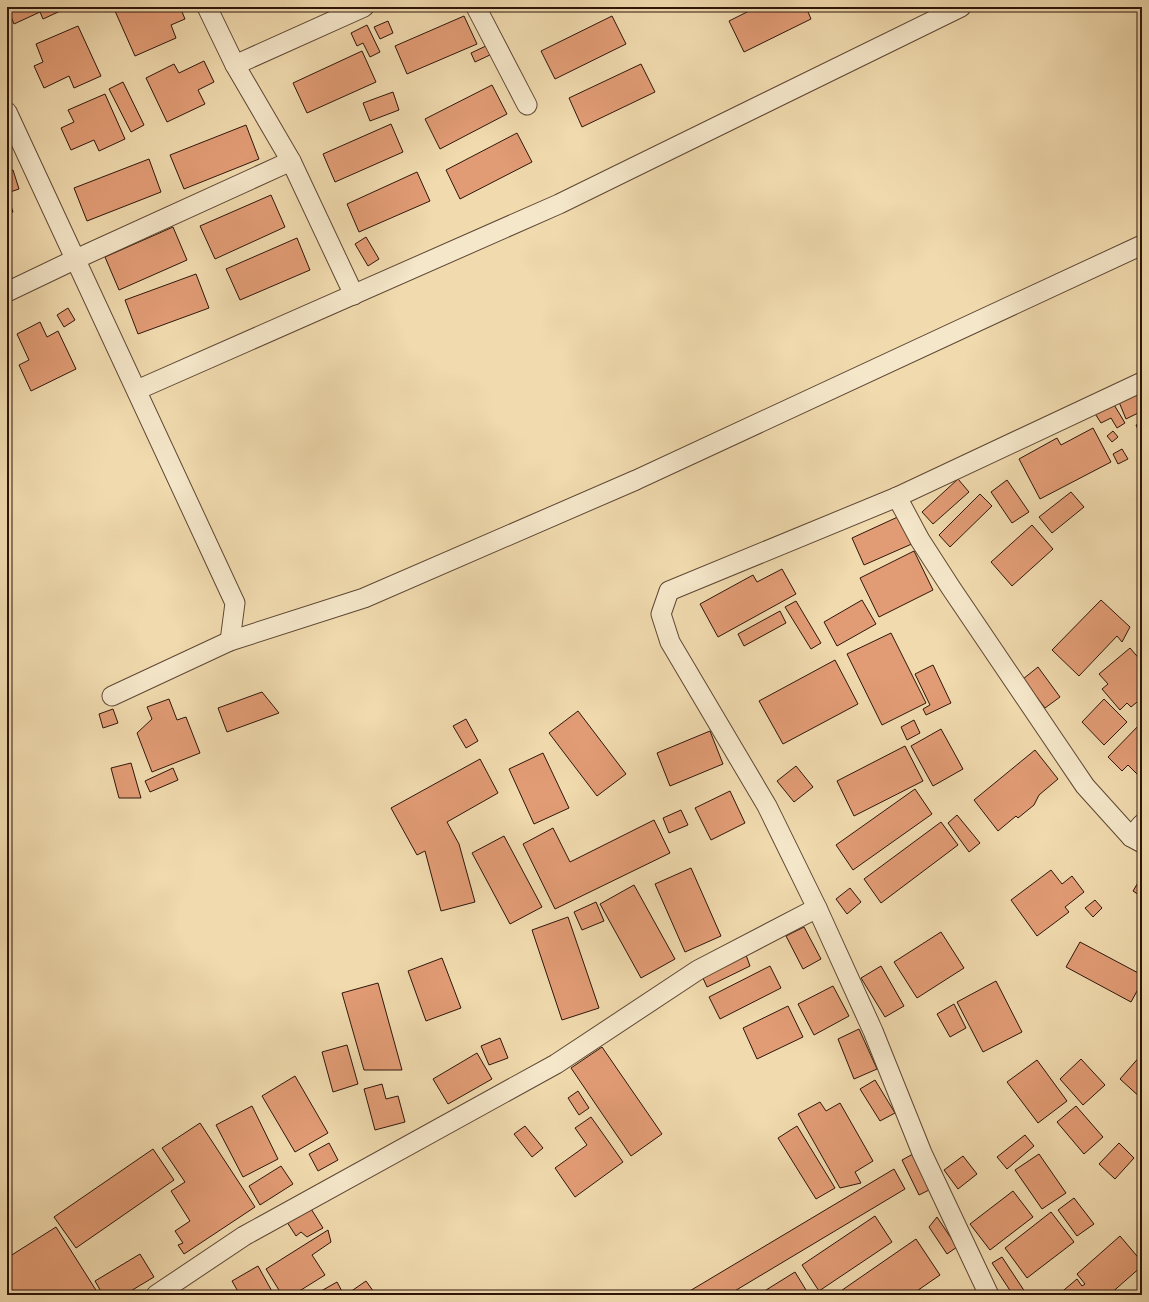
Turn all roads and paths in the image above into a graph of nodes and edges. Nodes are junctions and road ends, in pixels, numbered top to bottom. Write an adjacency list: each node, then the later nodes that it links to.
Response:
1 (207, 7): 5 (street)
2 (364, 7): 5 (street)
3 (476, 7): 6 (street)
4 (961, 7): 12 (street)
5 (235, 65): 8 (street)
6 (527, 105)
7 (7, 112): 10 (street)
8 (291, 161): 10 (street); 12 (street)
9 (1142, 244): 16 (street)
10 (76, 259): 11 (street); 14 (street)
11 (7, 292)
12 (354, 294): 14 (street)
13 (1142, 382): 15 (street)
14 (137, 390): 16 (street)
15 (897, 497): 18 (street); 19 (street)
16 (230, 640): 17 (street)
17 (112, 696)
18 (1138, 835)
19 (817, 908): 20 (street); 21 (street)
20 (156, 1295)
21 (989, 1295)

